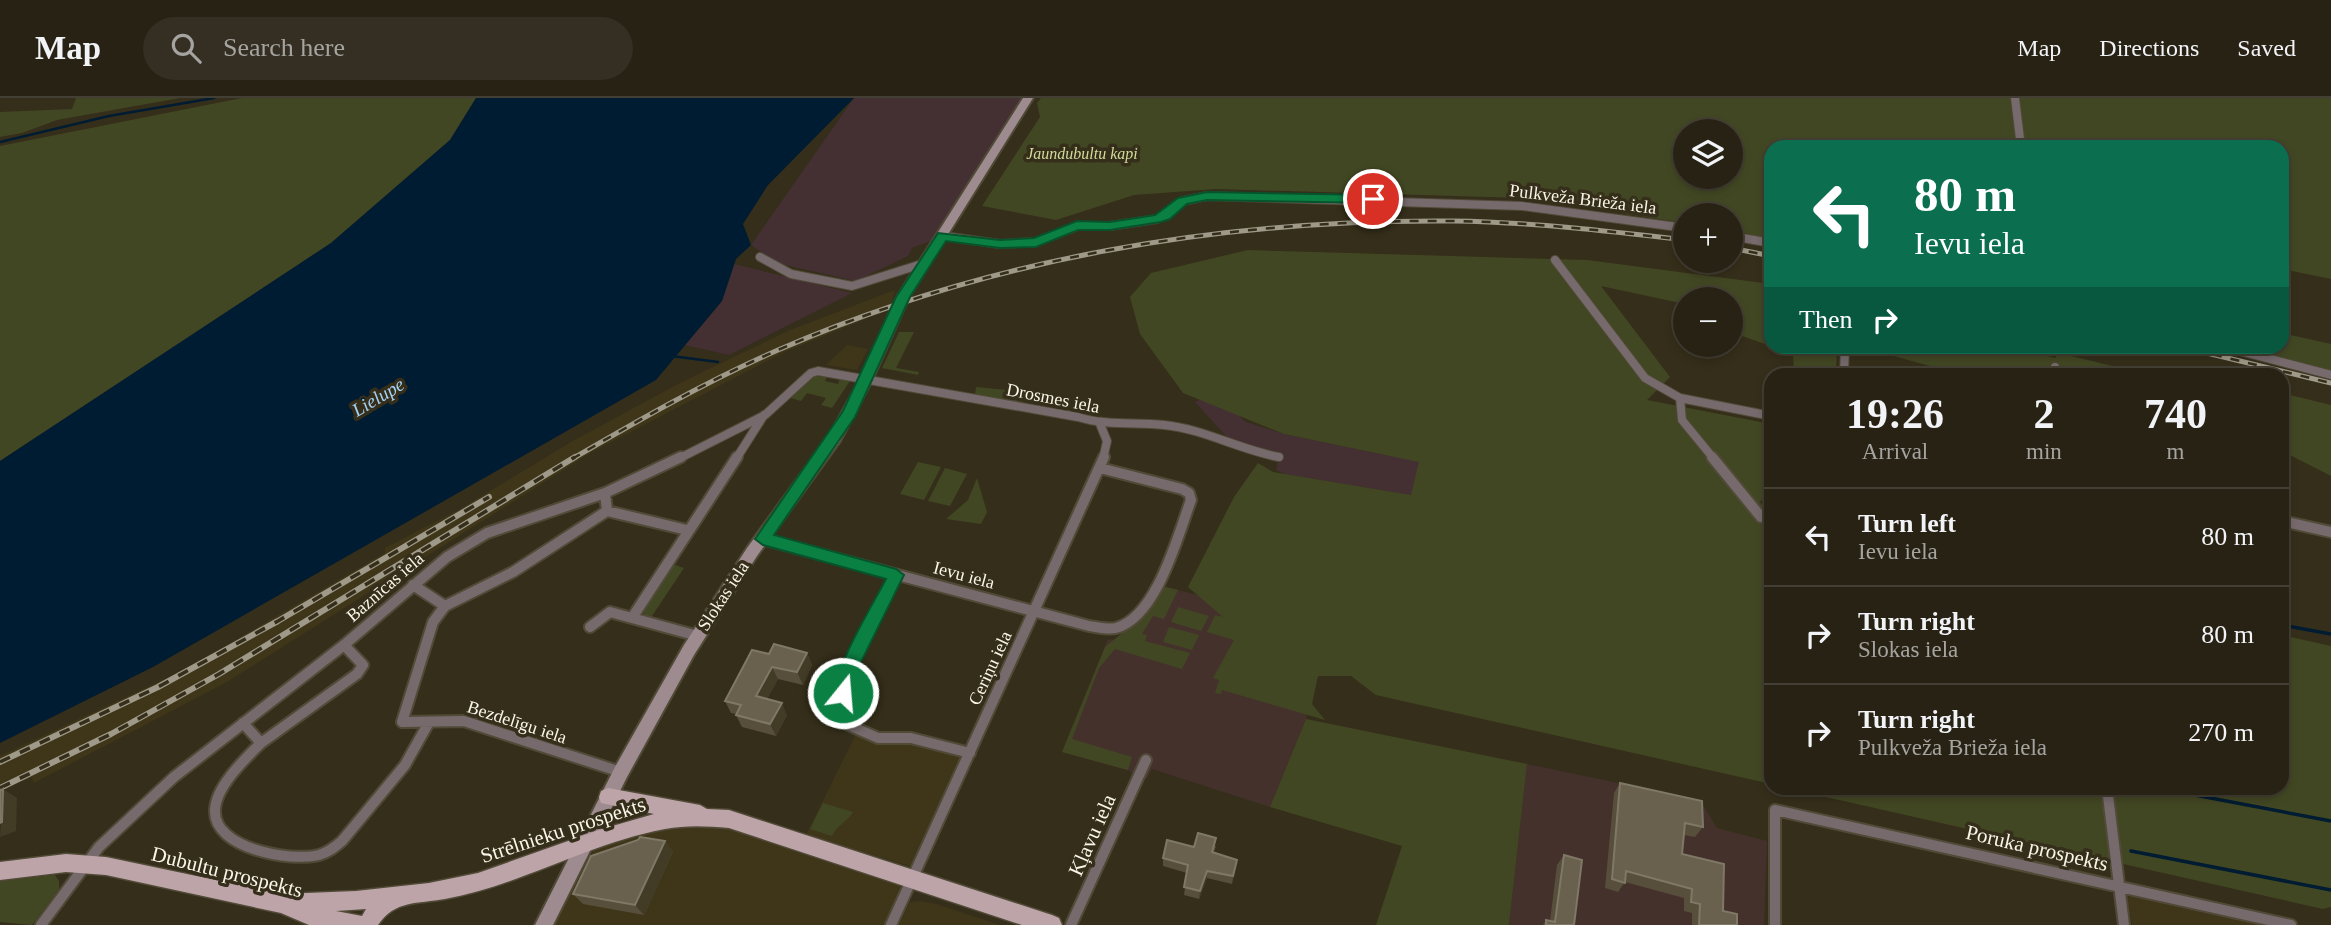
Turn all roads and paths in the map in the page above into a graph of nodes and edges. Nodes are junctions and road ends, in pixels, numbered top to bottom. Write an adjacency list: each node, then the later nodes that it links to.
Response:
1 (1028, 98): 5 (main road, Slokas iela)
2 (2015, 98): 3 (street)
3 (2020, 140)
4 (1673, 227): 5 (street, Pulkveža Brieža iela)
5 (943, 236): 10 (main road, Slokas iela)
6 (1743, 238): 7 (street)
7 (1764, 242)
8 (760, 257): 10 (street)
9 (1555, 260): 15 (street)
10 (925, 263): 14 (main road, Slokas iela)
11 (2252, 354): 13 (street)
12 (818, 371): 14 (street, Drosmes iela); 16 (street, Baznīcas iela)
13 (2331, 374)
14 (866, 380): 18 (street, Drosmes iela); 27 (main road, Slokas iela)
15 (1680, 398): 17 (street); 23 (street)
16 (765, 415): 21 (street, Baznīcas iela); 25 (street)
17 (1764, 415)
18 (1100, 424): 19 (street, Drosmes iela); 20 (street, Ceriņu iela)
19 (1279, 457)
20 (1100, 468): 31 (street, Ceriņu iela); 31 (street, Ievu iela)
21 (605, 493): 22 (street); 29 (street, Baznīcas iela)
22 (607, 511): 25 (street); 30 (street)
23 (1761, 517)
24 (2289, 523): 26 (street)
25 (687, 530): 32 (street)
26 (2331, 532)
27 (763, 539): 28 (street, Ievu iela); 34 (main road, Slokas iela)
28 (896, 575): 31 (street, Ievu iela); 39 (street)
29 (413, 585): 30 (street); 35 (street, Baznīcas iela)
30 (445, 606): 37 (street, Bezdelīgu iela)
31 (1035, 611): 39 (street, Ceriņu iela)
32 (632, 618): 33 (street); 34 (street)
33 (590, 627)
34 (698, 636): 41 (main road, Slokas iela)
35 (344, 645): 36 (street, Baznīcas iela); 38 (street)
36 (243, 723): 38 (street); 46 (street, Baznīcas iela)
37 (428, 724): 38 (street); 41 (street, Bezdelīgu iela)
38 (261, 743)
39 (970, 753): 48 (street, Ceriņu iela)
40 (1146, 760): 58 (street, Kļavu iela)
41 (621, 772): 43 (main road, Slokas iela)
42 (2108, 795): 49 (street)
43 (608, 796): 44 (main road); 45 (main road, Slokas iela)
44 (706, 816): 45 (main road, Strēlnieku prospekts); 48 (main road, Strēlnieku prospekts)
45 (584, 845): 50 (main road, Strēlnieku prospekts); 55 (main road, Slokas iela)
46 (84, 864): 47 (main road, Dubultu prospekts); 51 (main road, Dubultu prospekts); 52 (street, Baznīcas iela)
47 (0, 871)
48 (914, 877): 56 (street, Ceriņu iela); 57 (main road, Strēlnieku prospekts)
49 (2119, 887): 59 (street, Poruka prospekts); 60 (street); 61 (street, Poruka prospekts)
50 (389, 899): 51 (main road, Strēlnieku prospekts); 54 (main road)
51 (282, 904): 53 (main road, Dubultu prospekts)
52 (41, 925)
53 (359, 925)
54 (368, 925)
55 (544, 925)
56 (891, 925)
57 (1052, 925)
58 (1071, 925)
59 (1775, 925)
60 (2124, 925)
61 (2291, 925)

